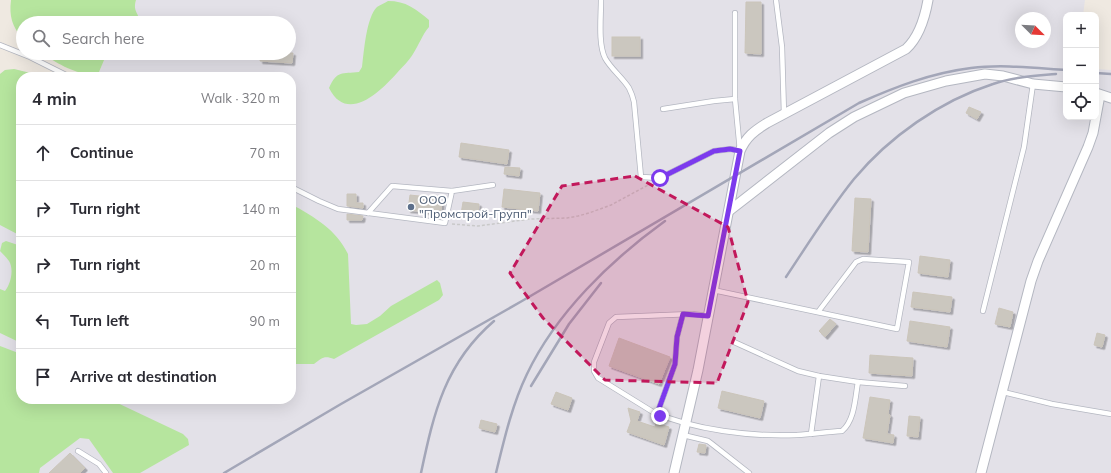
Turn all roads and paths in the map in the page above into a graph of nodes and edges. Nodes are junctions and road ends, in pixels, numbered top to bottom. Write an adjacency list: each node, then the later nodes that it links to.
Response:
1 (601, 0): 18 (lane)
2 (776, 0): 15 (lane)
3 (928, 0): 15 (street)
4 (735, 12): 13 (lane)
5 (0, 45): 6 (lane)
6 (16, 51)
7 (36, 60): 8 (lane)
8 (60, 72)
9 (1033, 84): 10 (street); 22 (street); 26 (lane)
10 (1063, 87)
11 (1099, 94): 12 (street)
12 (1111, 98)
13 (735, 99): 14 (lane); 17 (lane)
14 (663, 108)
15 (784, 114): 17 (street)
16 (1096, 120): 34 (street)
17 (740, 151): 18 (lane); 22 (street)
18 (660, 178): 24 (path)
19 (494, 185): 21 (lane)
20 (296, 190): 23 (lane)
21 (452, 192): 23 (lane); 24 (lane)
22 (729, 211): 25 (street)
23 (368, 213): 24 (lane)
24 (445, 223)
25 (713, 290): 27 (lane); 29 (street)
26 (983, 311)
27 (818, 312): 27 (lane)
28 (683, 314): 29 (lane); 35 (lane); 35 (lane)
29 (708, 316): 37 (street)
30 (734, 342): 31 (lane)
31 (819, 376): 32 (lane); 38 (lane)
32 (858, 382): 33 (lane); 38 (lane)
33 (905, 386)
34 (1003, 392): 36 (lane); 44 (street)
35 (657, 414): 37 (lane)
36 (1111, 414)
37 (685, 424): 38 (lane); 39 (street)
38 (811, 434)
39 (682, 435): 42 (street); 43 (lane)
40 (78, 451): 41 (lane)
41 (106, 473)
42 (674, 473)
43 (749, 473)
44 (981, 473)

